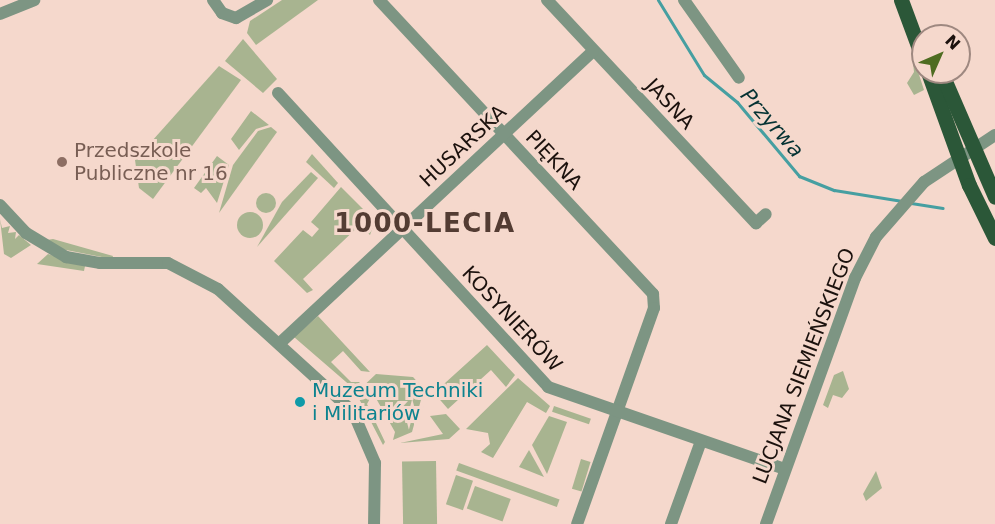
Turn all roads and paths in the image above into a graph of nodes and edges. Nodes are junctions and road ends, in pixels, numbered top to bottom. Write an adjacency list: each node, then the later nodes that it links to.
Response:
1 (34, 0): 9 (street)
2 (213, 0): 3 (street)
3 (267, 0)
4 (379, 0): 17 (street, PIĘKNA)
5 (547, 0): 12 (street, JASNA)
6 (684, 0): 13 (street)
7 (901, 0): 11 (main road)
8 (906, 0): 10 (main road)
9 (0, 14)
10 (917, 24)
11 (911, 26)
12 (593, 51): 17 (street, HUSARSKA); 23 (street, JASNA)
13 (739, 78)
14 (932, 84): 20 (main road)
15 (945, 84): 19 (main road)
16 (278, 93): 24 (street, KOSYNIERÓW)
17 (504, 134): 24 (street, HUSARSKA); 27 (street, PIĘKNA)
18 (995, 135): 19 (street, LUCJANA SIEMIEŃSKIEGO)
19 (973, 146): 20 (street, LUCJANA SIEMIEŃSKIEGO); 21 (main road)
20 (958, 155): 25 (main road); 29 (street, LUCJANA SIEMIEŃSKIEGO)
21 (995, 197)
22 (0, 205): 26 (street)
23 (766, 214)
24 (401, 230): 26 (street, HUSARSKA); 27 (street, KOSYNIERÓW)
25 (995, 238)
26 (280, 343): 30 (street)
27 (615, 413): 28 (street, KOSYNIERÓW); 31 (street)
28 (700, 441): 29 (street, KOSYNIERÓW); 32 (street)
29 (785, 469): 33 (street, LUCJANA SIEMIEŃSKIEGO)
30 (374, 524)
31 (577, 524)
32 (671, 524)
33 (766, 524)

